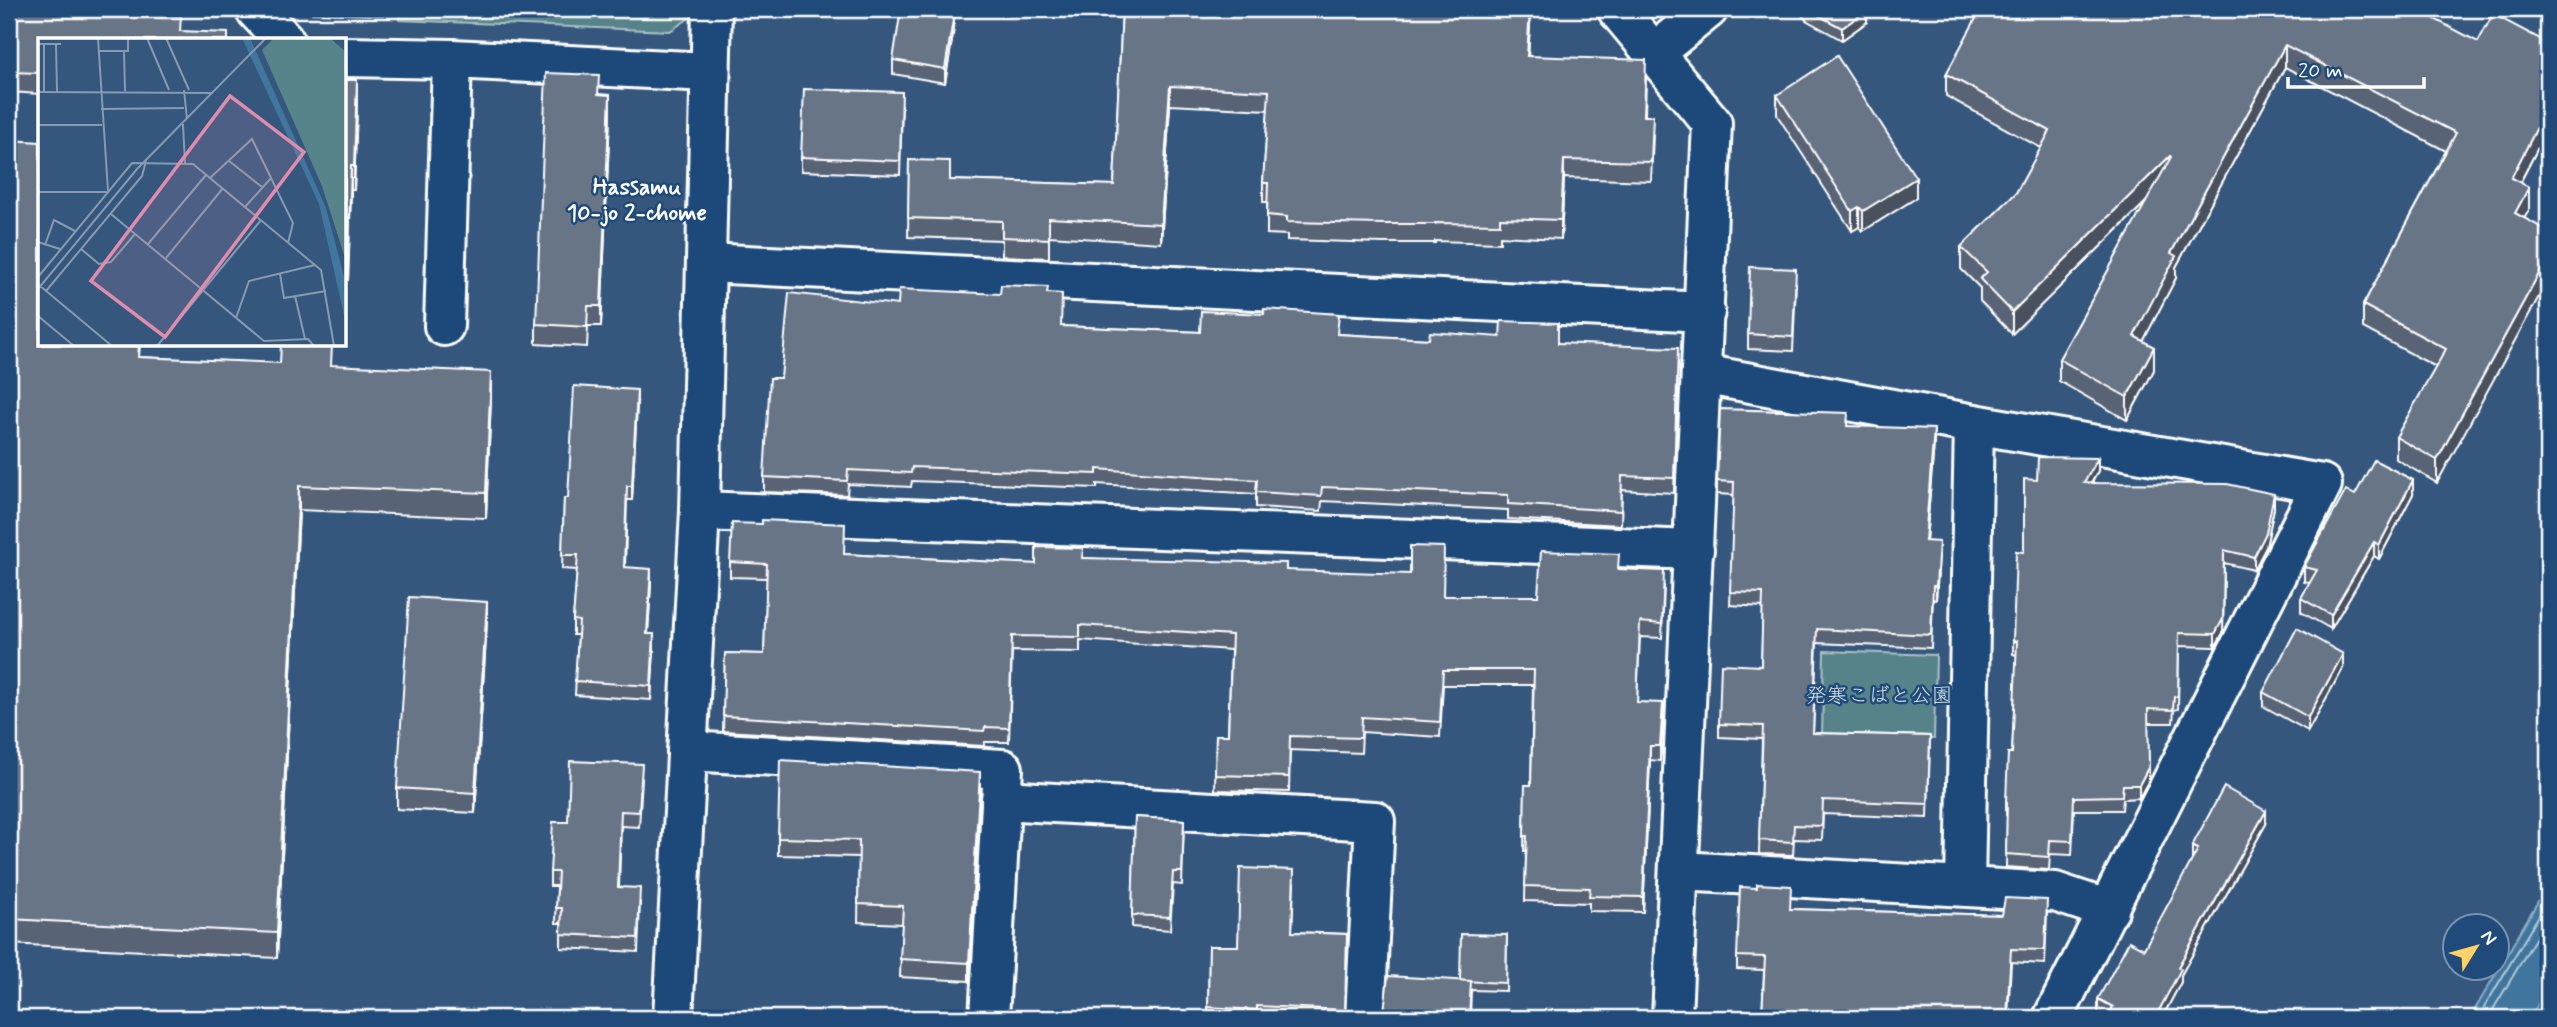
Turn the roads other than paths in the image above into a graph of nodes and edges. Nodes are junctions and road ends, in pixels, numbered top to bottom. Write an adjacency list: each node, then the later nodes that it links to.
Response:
1 (255, 9): 5 (street)
2 (712, 9): 9 (street)
3 (1617, 9): 6 (street)
4 (1708, 9): 6 (street)
5 (282, 38)
6 (1655, 52): 11 (street)
7 (346, 57): 8 (street)
8 (453, 59): 9 (street); 12 (street)
9 (709, 72): 10 (street)
10 (706, 263): 11 (street); 15 (street)
11 (1705, 312): 13 (street)
12 (444, 326)
13 (1702, 374): 14 (street); 16 (street)
14 (1974, 424): 20 (street); 21 (street)
15 (700, 512): 16 (street); 17 (street)
16 (1694, 550): 19 (street)
17 (687, 751): 18 (street); 22 (street)
18 (1001, 800): 23 (street); 24 (street)
19 (1678, 871): 20 (street); 25 (street)
20 (1965, 886): 21 (street)
21 (2109, 910): 26 (street)
22 (673, 1018)
23 (989, 1018)
24 (1364, 1018)
25 (1672, 1018)
26 (2053, 1018)

